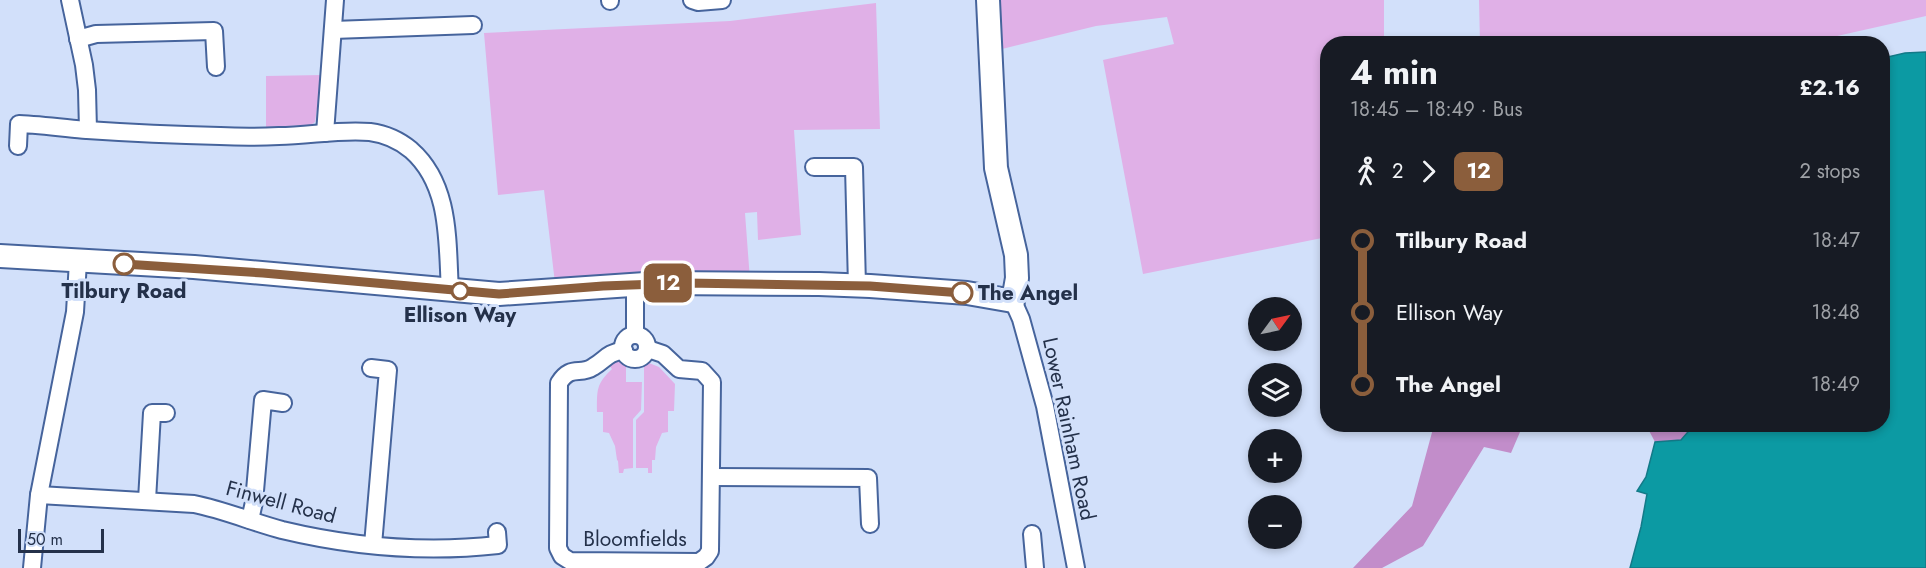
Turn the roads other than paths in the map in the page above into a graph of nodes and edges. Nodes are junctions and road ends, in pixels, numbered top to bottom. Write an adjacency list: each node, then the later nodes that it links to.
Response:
1 (70, 0): 8 (street)
2 (335, 0): 7 (street)
3 (692, 0): 4 (street)
4 (722, 0)
5 (988, 0): 19 (main road)
6 (473, 25): 7 (street)
7 (333, 30): 11 (street)
8 (78, 39): 9 (street); 10 (street)
9 (216, 67)
10 (88, 130): 11 (street); 12 (street)
11 (325, 133): 18 (street)
12 (18, 146)
13 (814, 168): 17 (street)
14 (0, 256): 15 (main road)
15 (78, 261): 18 (main road); 27 (street)
16 (635, 285): 17 (main road); 18 (main road); 20 (street)
17 (857, 286): 19 (main road)
18 (450, 291)
19 (1013, 301): 36 (street, Lower Rainham Road)
20 (636, 335): 21 (street, Bloomfields); 22 (street, Bloomfields)
21 (648, 349): 22 (street); 26 (street, Bloomfields)
22 (624, 350): 26 (street, Bloomfields)
23 (372, 368): 33 (street)
24 (283, 403): 29 (street)
25 (166, 414): 28 (street)
26 (711, 477): 30 (street)
27 (39, 495): 28 (street, Finwell Road); 34 (street)
28 (147, 500): 29 (street, Finwell Road)
29 (250, 520): 33 (street, Finwell Road)
30 (870, 524)
31 (497, 532): 33 (street, Finwell Road)
32 (1032, 534): 35 (street)
33 (373, 545)
34 (32, 568)
35 (1035, 568)
36 (1076, 568)

